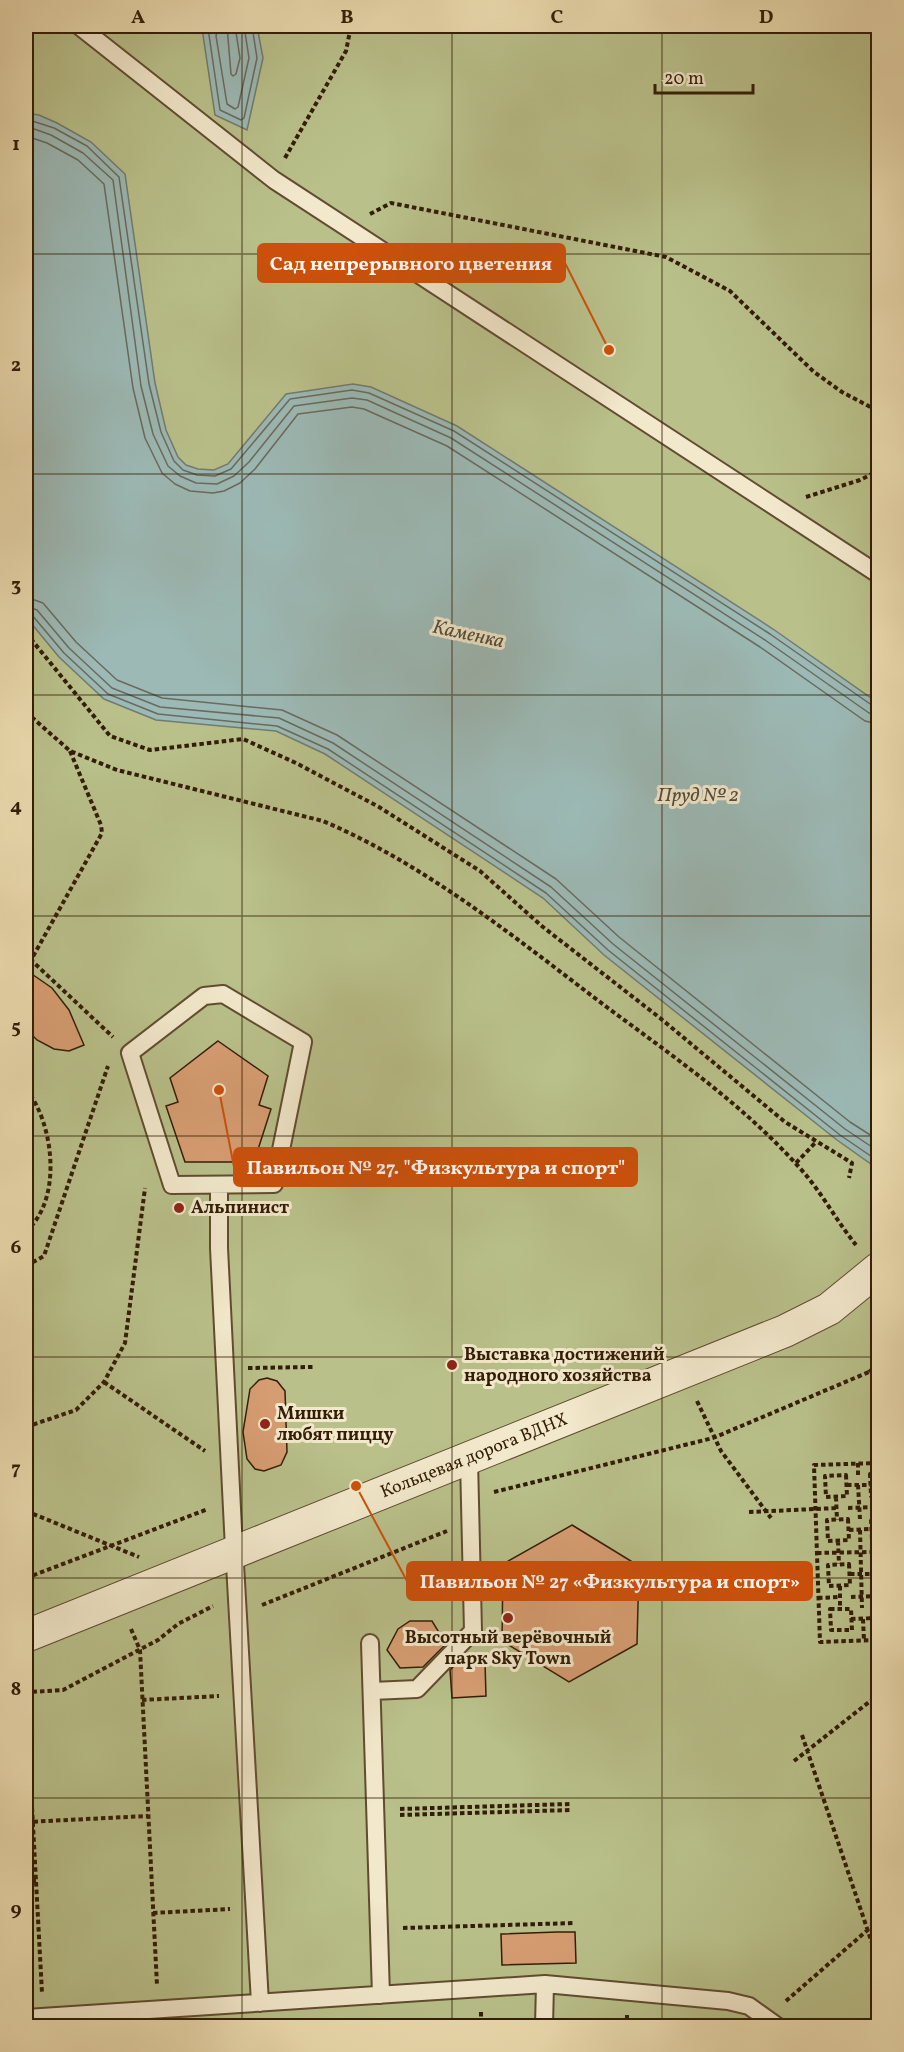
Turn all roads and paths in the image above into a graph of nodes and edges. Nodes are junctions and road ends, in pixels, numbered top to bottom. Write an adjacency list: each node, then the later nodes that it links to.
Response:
1 (79, 26): 3 (lane)
2 (351, 26): 3 (path)
3 (274, 180): 4 (lane)
4 (345, 227): 5 (path); 7 (lane)
5 (879, 411)
6 (879, 471): 7 (path)
7 (772, 506): 8 (lane)
8 (879, 574)
9 (26, 633): 17 (path)
10 (26, 712): 11 (path)
11 (70, 751): 13 (path); 18 (path)
12 (26, 955): 13 (path)
13 (31, 960): 14 (path)
14 (116, 1040)
15 (109, 1063): 23 (path)
16 (26, 1089): 22 (path)
17 (816, 1142): 18 (path); 19 (path)
18 (796, 1163): 24 (path)
19 (849, 1178)
20 (172, 1185): 21 (lane); 21 (lane); 31 (path)
21 (219, 1185): 27 (lane)
22 (26, 1231)
23 (26, 1266)
24 (876, 1275): 29 (street, Кольцевая дорога ВДНХ)
25 (879, 1364): 28 (path)
26 (313, 1367): 27 (path)
27 (226, 1369): 38 (lane)
28 (869, 1372): 30 (path); 33 (path)
29 (685, 1373): 33 (path); 34 (street, Кольцевая дорога ВДНХ)
30 (879, 1379)
31 (104, 1382): 32 (path); 38 (path)
32 (26, 1426)
33 (713, 1438): 49 (path); 57 (path)
34 (469, 1460): 49 (lane); 72 (street, Кольцевая дорога ВДНХ)
35 (858, 1463): 36 (path); 37 (path); 39 (path)
36 (879, 1463)
37 (836, 1464): 41 (path); 46 (path)
38 (230, 1466): 50 (lane)
39 (858, 1474)
40 (879, 1474): 44 (path)
41 (836, 1475): 42 (path); 45 (path)
42 (847, 1485): 43 (path); 48 (path)
43 (858, 1485): 44 (path); 51 (path)
44 (871, 1485): 47 (path)
45 (826, 1486): 46 (path); 48 (path)
46 (814, 1487): 55 (path)
47 (879, 1495)
48 (836, 1497): 53 (path)
49 (470, 1498): 63 (lane)
50 (232, 1502): 71 (path); 72 (lane)
51 (859, 1507): 52 (path); 54 (path); 61 (path)
52 (879, 1507)
53 (837, 1508): 55 (path); 62 (path)
54 (848, 1508)
55 (815, 1509): 57 (path); 67 (path)
56 (26, 1511): 71 (path)
57 (766, 1511): 58 (path); 59 (path)
58 (749, 1512)
59 (771, 1518)
60 (879, 1518): 64 (path)
61 (860, 1519)
62 (837, 1520): 65 (path); 68 (path)
63 (470, 1522): 94 (path); 111 (lane)
64 (871, 1529): 66 (path); 69 (path)
65 (849, 1530): 66 (path); 70 (path)
66 (860, 1530): 73 (path)
67 (816, 1531): 68 (path); 75 (path)
68 (827, 1531): 70 (path)
69 (879, 1540)
70 (838, 1541): 76 (path)
71 (111, 1545): 77 (path); 85 (path)
72 (234, 1552): 94 (lane); 105 (street, Кольцевая дорога ВДНХ)
73 (861, 1552): 74 (path); 76 (path); 81 (path)
74 (872, 1552)
75 (817, 1553): 76 (path); 83 (path)
76 (838, 1553): 79 (path)
77 (149, 1561)
78 (879, 1563): 82 (path)
79 (839, 1564): 80 (path); 84 (path)
80 (850, 1574): 81 (path); 87 (path)
81 (862, 1574): 82 (path); 88 (path)
82 (874, 1574): 86 (path)
83 (817, 1575): 84 (path); 92 (path)
84 (828, 1575): 87 (path)
85 (26, 1578)
86 (879, 1584)
87 (840, 1586): 90 (path)
88 (862, 1596): 89 (path); 91 (path); 95 (path)
89 (879, 1596)
90 (840, 1597): 92 (path); 96 (path)
91 (850, 1597)
92 (818, 1598): 100 (path)
93 (879, 1607): 97 (path)
94 (237, 1608): 110 (path); 112 (lane)
95 (862, 1608)
96 (840, 1609): 98 (path); 101 (path)
97 (875, 1618): 99 (path); 103 (path)
98 (851, 1619): 99 (path); 104 (path)
99 (863, 1619): 108 (path)
100 (819, 1620): 101 (path); 107 (path)
101 (830, 1620): 104 (path)
102 (130, 1628): 110 (path)
103 (879, 1629)
104 (841, 1630): 107 (path)
105 (26, 1636)
106 (879, 1640): 108 (path)
107 (842, 1641): 108 (path)
108 (864, 1641)
109 (370, 1643): 111 (lane)
110 (140, 1650): 113 (path); 115 (path)
111 (372, 1691): 121 (lane)
112 (242, 1694): 115 (path); 127 (lane)
113 (26, 1695): 124 (path)
114 (879, 1695): 117 (path)
115 (142, 1700): 122 (path)
116 (802, 1735): 117 (path)
117 (807, 1751): 118 (path); 138 (path)
118 (794, 1761)
119 (570, 1804): 121 (path)
120 (571, 1810): 121 (path)
121 (375, 1812): 137 (lane)
122 (148, 1816): 124 (path); 128 (path)
123 (26, 1822): 124 (path)
124 (33, 1822): 125 (path)
125 (36, 1881): 126 (path); 150 (path)
126 (26, 1882)
127 (255, 1907): 128 (path); 148 (lane)
128 (153, 1913): 149 (path)
129 (878, 1921): 138 (path)
130 (569, 1923): 131 (path); 134 (path); 141 (path)
131 (575, 1923)
132 (533, 1924): 133 (path); 136 (path); 144 (path)
133 (545, 1924): 134 (path); 139 (path)
134 (557, 1924): 140 (path)
135 (509, 1925): 136 (path); 137 (path); 142 (path)
136 (521, 1925): 143 (path)
137 (379, 1929): 147 (lane)
138 (868, 1929): 145 (path); 152 (path)
139 (545, 1932)
140 (557, 1932)
141 (569, 1932)
142 (509, 1933)
143 (521, 1933)
144 (533, 1933)
145 (879, 1961)
146 (545, 1984): 147 (lane); 152 (lane); 153 (lane)
147 (381, 1995): 148 (lane)
148 (260, 2003): 149 (lane)
149 (159, 2010): 150 (lane)
150 (43, 2017): 151 (lane)
151 (26, 2019)
152 (772, 2022)
153 (544, 2026)

